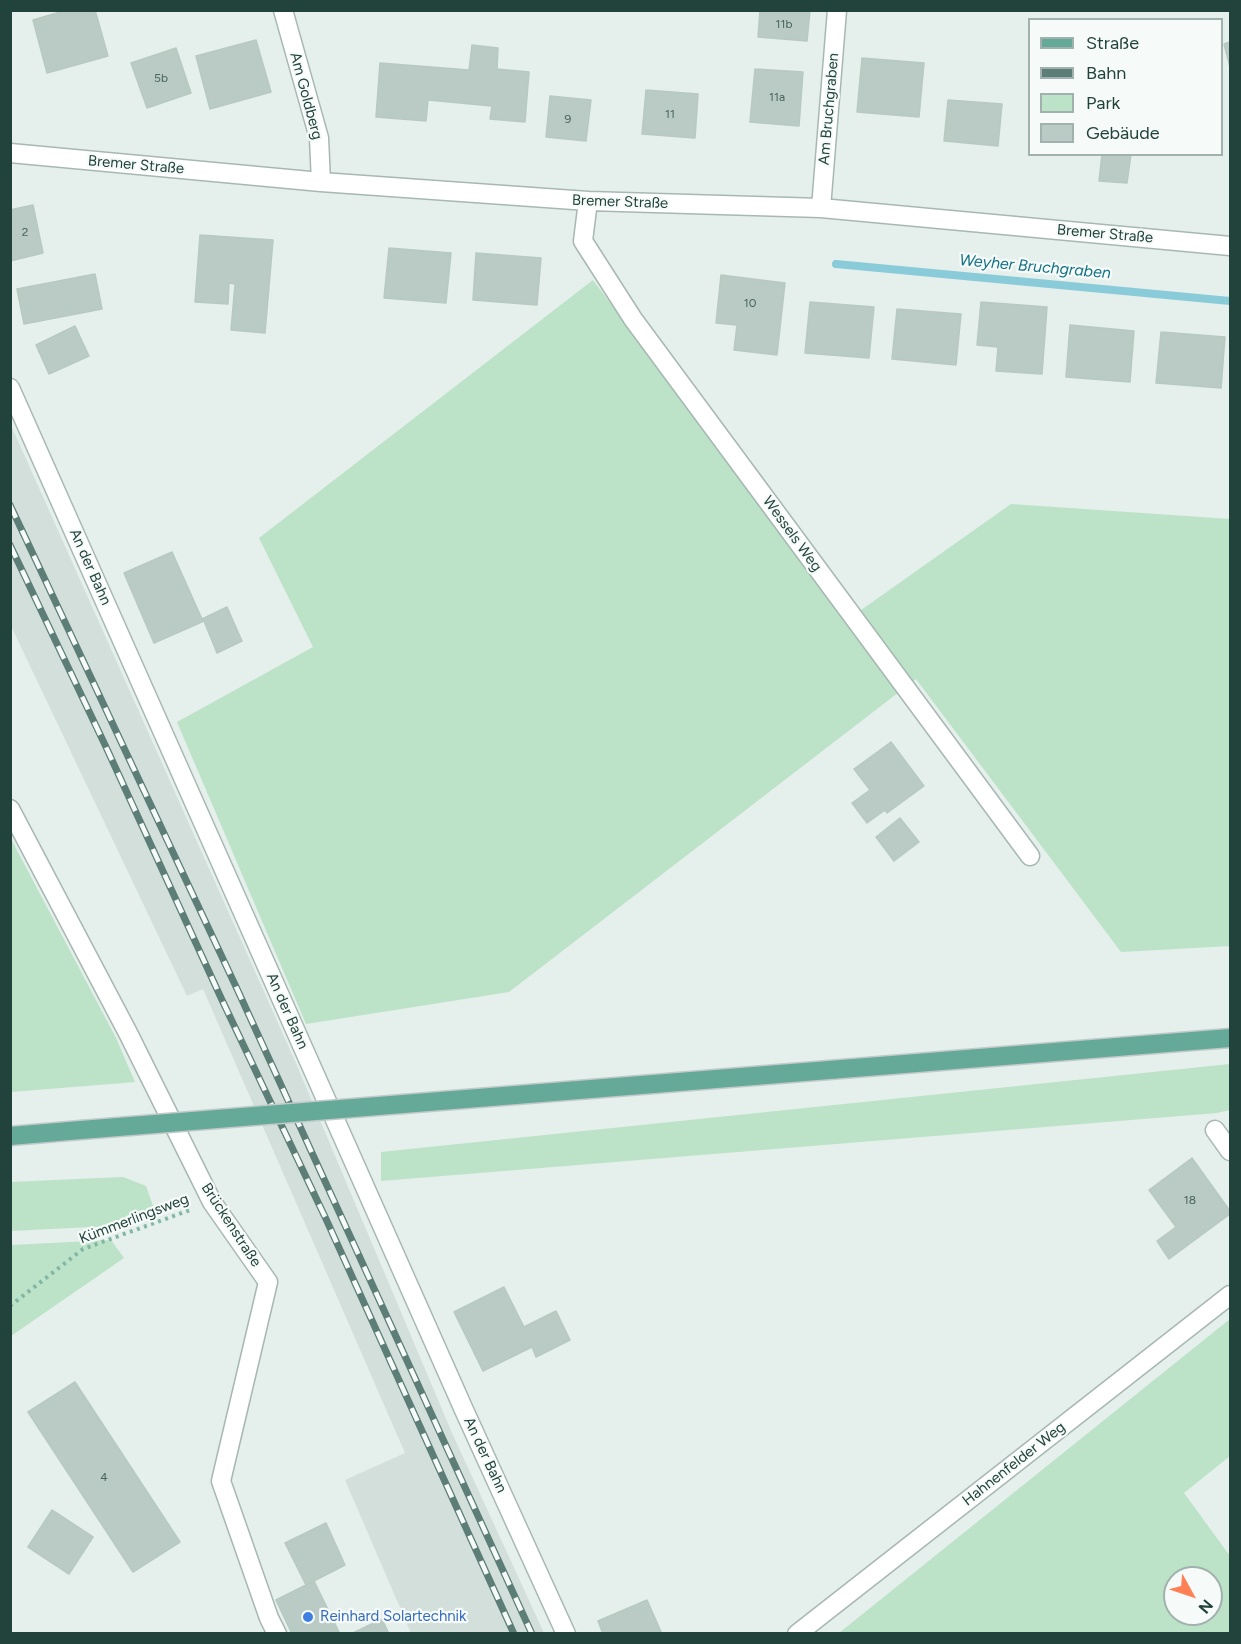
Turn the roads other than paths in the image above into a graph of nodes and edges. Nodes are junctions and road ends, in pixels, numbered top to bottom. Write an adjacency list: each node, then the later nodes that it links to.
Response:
1 (283, 10): 4 (street, Am Goldberg)
2 (837, 10): 6 (street, Am Bruchgraben)
3 (10, 153): 4 (street, Bremer Straße)
4 (321, 182): 5 (street, Bremer Straße)
5 (588, 201): 6 (street, Bremer Straße); 10 (street, Wessels Weg)
6 (821, 208): 7 (street, Bremer Straße)
7 (1230, 246)
8 (10, 388): 17 (street, An der Bahn)
9 (10, 809): 16 (street, Brückenstraße)
10 (1030, 856)
11 (1230, 1038): 13 (main road, bridge)
12 (1215, 1130): 14 (street)
13 (10, 1136)
14 (1230, 1151)
15 (1230, 1295): 18 (street, Hahnenfelder Weg)
16 (277, 1634)
17 (566, 1634)
18 (797, 1634)

